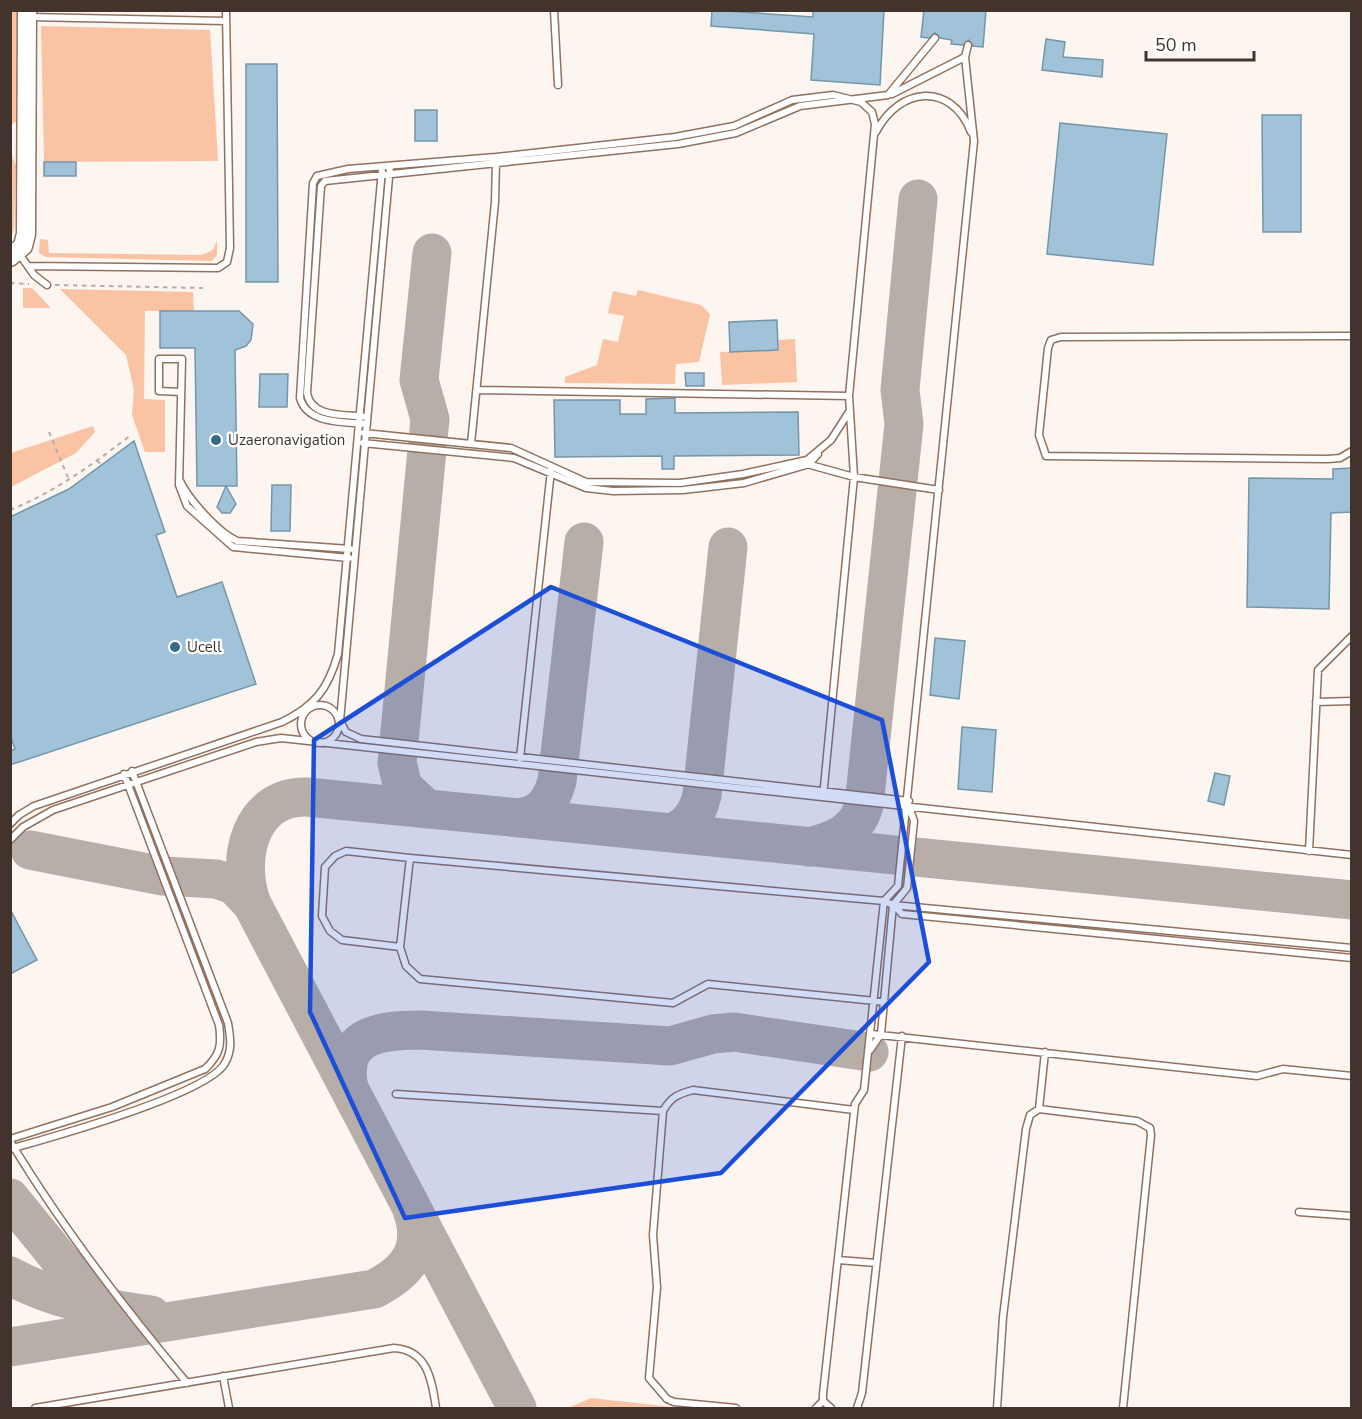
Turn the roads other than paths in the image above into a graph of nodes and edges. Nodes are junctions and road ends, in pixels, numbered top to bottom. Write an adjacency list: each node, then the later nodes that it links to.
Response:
1 (226, 10): 4 (lane)
2 (554, 10): 8 (lane)
3 (27, 14): 4 (lane); 13 (main road)
4 (226, 21): 18 (lane)
5 (935, 38): 9 (lane)
6 (968, 45): 7 (lane)
7 (965, 57): 9 (lane); 14 (lane)
8 (558, 85)
9 (888, 95): 10 (lane); 11 (lane)
10 (923, 96): 12 (lane); 14 (lane)
11 (859, 101): 12 (lane); 15 (lane)
12 (874, 135): 23 (lane)
13 (19, 137): 18 (main road)
14 (974, 141): 39 (lane)
15 (496, 161): 16 (lane); 21 (lane)
16 (390, 169): 17 (lane); 26 (lane)
17 (382, 170): 25 (lane); 25 (lane)
18 (19, 258): 19 (lane)
19 (47, 285)
20 (1352, 336): 33 (lane)
21 (477, 390): 23 (lane); 32 (lane)
22 (181, 392): 22 (lane); 37 (lane)
23 (849, 396): 24 (lane)
24 (849, 412): 29 (lane); 38 (lane)
25 (359, 420): 26 (lane); 27 (lane)
26 (367, 421): 28 (lane)
27 (358, 432): 28 (lane); 30 (lane)
28 (366, 433): 31 (lane); 32 (lane)
29 (831, 440): 34 (lane); 35 (lane)
30 (357, 443): 31 (lane); 40 (lane)
31 (365, 443): 36 (lane); 41 (lane)
32 (471, 444): 36 (lane)
33 (1352, 451)
34 (790, 463): 35 (lane); 36 (lane)
35 (809, 464): 36 (lane); 38 (lane)
36 (551, 470): 50 (lane)
37 (179, 477): 40 (lane); 42 (lane)
38 (854, 477): 39 (lane); 55 (lane)
39 (939, 490): 56 (lane)
40 (347, 549): 41 (lane); 42 (lane)
41 (355, 550): 43 (lane)
42 (346, 558): 43 (lane); 47 (lane)
43 (355, 559): 48 (lane)
44 (1351, 638): 46 (lane)
45 (1352, 701): 46 (lane)
46 (1316, 702): 61 (lane)
47 (305, 711): 48 (lane); 49 (lane); 51 (lane)
48 (340, 721): 49 (lane); 50 (lane)
49 (316, 743): 50 (lane); 53 (lane)
50 (520, 760): 55 (lane)
51 (132, 771): 52 (lane); 53 (lane)
52 (124, 774): 54 (lane); 57 (lane)
53 (136, 781): 54 (lane); 82 (lane)
54 (128, 784): 59 (lane); 81 (lane)
55 (824, 794): 56 (lane)
56 (908, 804): 61 (lane); 64 (lane); 65 (lane)
57 (19, 814): 58 (lane); 59 (lane)
58 (10, 824)
59 (23, 827): 60 (lane)
60 (10, 840)
61 (1309, 851): 62 (lane)
62 (1352, 855)
63 (410, 858): 64 (lane); 66 (lane); 66 (lane)
64 (884, 901): 65 (lane); 69 (lane)
65 (893, 905): 67 (lane); 68 (lane); 70 (lane)
66 (400, 946): 69 (lane)
67 (1352, 948)
68 (1352, 958)
69 (876, 1001): 70 (lane); 71 (lane)
70 (885, 1002): 72 (lane)
71 (871, 1034): 72 (lane); 74 (lane)
72 (881, 1035): 73 (lane); 74 (lane)
73 (902, 1036): 75 (lane); 86 (lane)
74 (869, 1052): 79 (lane)
75 (1045, 1052): 76 (lane); 78 (lane)
76 (1352, 1076)
77 (396, 1094): 80 (lane)
78 (1039, 1109): 97 (lane); 98 (lane)
79 (855, 1110): 80 (lane); 85 (lane)
80 (663, 1111): 93 (lane)
81 (10, 1140): 82 (lane)
82 (12, 1148): 88 (lane)
83 (1299, 1212): 84 (lane)
84 (1352, 1216)
85 (838, 1260): 86 (lane); 89 (lane)
86 (876, 1263): 96 (lane)
87 (223, 1377): 88 (lane); 91 (lane); 92 (lane)
88 (187, 1383): 90 (lane)
89 (823, 1401): 94 (lane); 95 (lane)
90 (35, 1408)
91 (229, 1408)
92 (436, 1408)
93 (736, 1408)
94 (816, 1408)
95 (831, 1408)
96 (857, 1408)
97 (997, 1408)
98 (1123, 1408)

